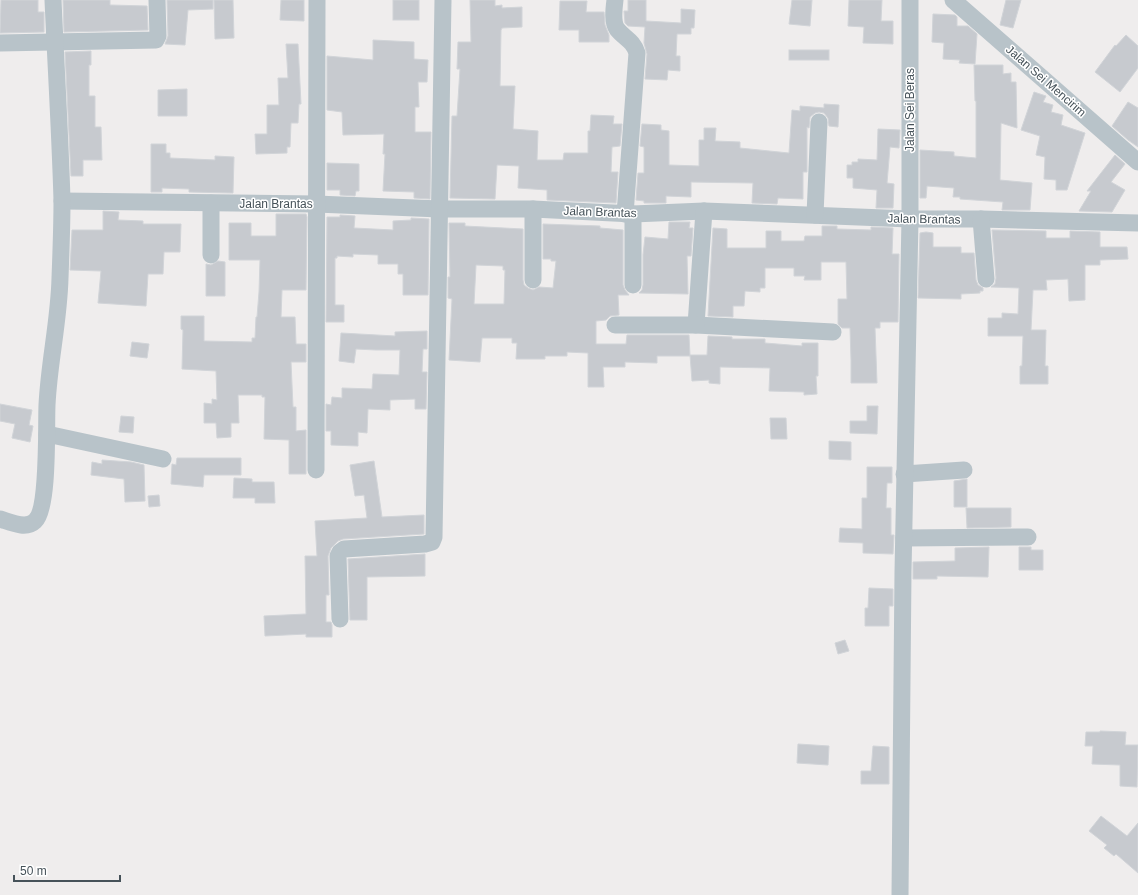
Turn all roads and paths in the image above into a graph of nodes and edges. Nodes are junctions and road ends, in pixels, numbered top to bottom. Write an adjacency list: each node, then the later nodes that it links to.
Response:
1 (53, 0): 8 (street)
2 (157, 0): 8 (street)
3 (317, 0): 14 (street)
4 (443, 0): 15 (street)
5 (615, 0): 18 (street)
6 (910, 0): 21 (street, Jalan Sei Beras)
7 (953, 0): 11 (street, Jalan Sei Mencirim)
8 (55, 41): 9 (street); 12 (street)
9 (0, 43)
10 (819, 122): 19 (street)
11 (1138, 162)
12 (62, 201): 13 (street, Jalan Brantas); 30 (street)
13 (211, 203): 14 (street, Jalan Brantas); 23 (street)
14 (316, 204): 15 (street, Jalan Brantas); 32 (street)
15 (440, 209): 16 (street, Jalan Brantas); 38 (street)
16 (533, 209): 18 (street, Jalan Brantas); 25 (street)
17 (704, 211): 18 (street, Jalan Brantas); 19 (street, Jalan Brantas); 28 (street)
18 (629, 214): 26 (street)
19 (815, 216): 21 (street, Jalan Brantas)
20 (982, 219): 21 (street, Jalan Brantas); 22 (street, Jalan Brantas); 24 (street)
21 (910, 220): 34 (street, Jalan Sei Beras)
22 (1138, 223)
23 (211, 255)
24 (986, 279)
25 (533, 280)
26 (633, 285)
27 (615, 325): 28 (street)
28 (696, 325): 29 (street)
29 (833, 332)
30 (47, 434): 31 (street); 35 (street)
31 (162, 459)
32 (316, 470)
33 (964, 470): 34 (street)
34 (904, 474): 37 (street, Jalan Sei Beras)
35 (0, 519)
36 (1028, 537): 37 (street)
37 (904, 538): 39 (street, Jalan Sei Beras)
38 (340, 619)
39 (900, 895)

